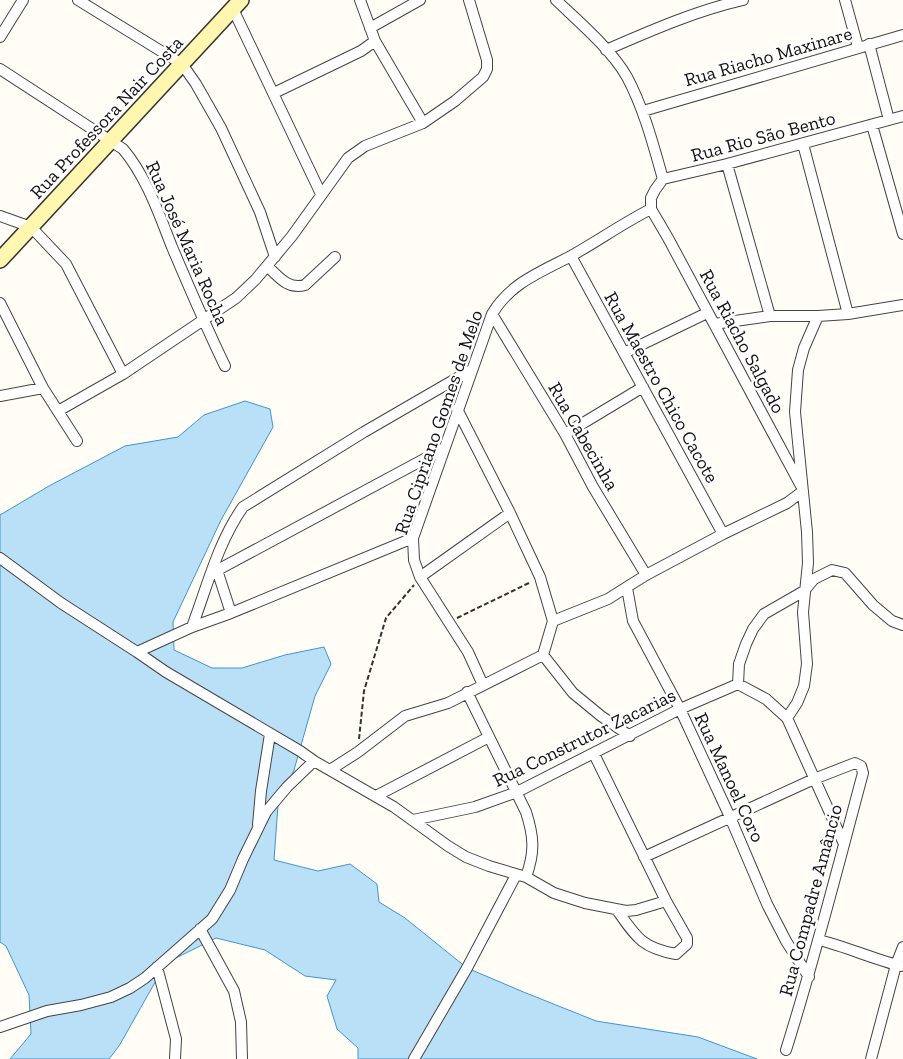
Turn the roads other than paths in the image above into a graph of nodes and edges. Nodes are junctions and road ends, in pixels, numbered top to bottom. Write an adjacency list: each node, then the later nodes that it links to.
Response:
1 (23, 0): 12 (street)
2 (78, 0): 17 (street)
3 (360, 0): 10 (street)
4 (420, 0): 10 (street)
5 (469, 0): 23 (street)
6 (556, 0): 16 (street)
7 (743, 0): 16 (street)
8 (845, 0): 15 (street)
9 (237, 4): 17 (main road, Rua Professora Nair Costa); 19 (street)
10 (370, 28): 13 (street)
11 (903, 35): 14 (street, Rua Riacho Maxinare)
12 (0, 36)
13 (375, 42): 19 (street); 23 (street)
14 (869, 44): 15 (street, Rua Riacho Maxinare); 22 (street)
15 (858, 47): 20 (street, Rua Riacho Maxinare)
16 (606, 50): 20 (street)
17 (182, 64): 25 (main road, Rua Professora Nair Costa); 36 (street)
18 (0, 70): 25 (street, Rua José Maria Rocha)
19 (274, 93): 29 (street)
20 (643, 111): 28 (street)
21 (903, 116): 22 (street, Rua Rio São Bento)
22 (889, 120): 24 (street, Rua Rio São Bento)
23 (423, 123): 29 (street)
24 (872, 125): 26 (street, Rua Rio São Bento); 33 (street)
25 (110, 140): 32 (main road, Rua Professora Nair Costa); 46 (street, Rua José Maria Rocha)
26 (803, 144): 27 (street, Rua Rio São Bento); 43 (street)
27 (727, 164): 28 (street, Rua Rio São Bento); 44 (street)
28 (664, 179): 30 (street)
29 (321, 194): 36 (street)
30 (651, 209): 35 (street, Rua Cipriano Gomes de Melo); 41 (street, Rua Riacho Salgado)
31 (0, 216): 32 (street)
32 (32, 227): 37 (main road, Rua Professora Nair Costa); 51 (street)
33 (903, 234)
34 (335, 256): 38 (street)
35 (571, 256): 42 (street, Rua Cipriano Gomes de Melo); 48 (street, Rua Maestro Chico Cacote)
36 (275, 257): 38 (street)
37 (0, 260)
38 (267, 266): 46 (street)
39 (0, 303): 52 (street)
40 (903, 305): 43 (street)
41 (707, 313): 47 (street, Rua Riacho Salgado); 48 (street)
42 (492, 314): 50 (street, Rua Cipriano Gomes de Melo); 57 (street, Rua Cabecinha)
43 (848, 314): 45 (street)
44 (770, 316): 45 (street); 47 (street)
45 (818, 316): 60 (street)
46 (203, 321): 49 (street, Rua José Maria Rocha); 51 (street)
47 (714, 324): 60 (street, Rua Riacho Salgado)
48 (624, 353): 53 (street, Rua Maestro Chico Cacote)
49 (225, 366)
50 (471, 370): 55 (street, Rua Cipriano Gomes de Melo); 65 (street)
51 (123, 374): 56 (street)
52 (43, 388): 54 (street); 56 (street)
53 (643, 388): 57 (street); 62 (street, Rua Maestro Chico Cacote)
54 (0, 396)
55 (457, 409): 59 (street, Rua Cipriano Gomes de Melo); 61 (street)
56 (58, 411): 58 (street)
57 (565, 434): 66 (street, Rua Cabecinha)
58 (77, 441)
59 (443, 449): 63 (street, Rua Cipriano Gomes de Melo); 65 (street)
60 (804, 491): 62 (street); 69 (street)
61 (510, 513): 67 (street); 71 (street)
62 (722, 534): 66 (street)
63 (413, 538): 67 (street, Rua Cipriano Gomes de Melo); 70 (street)
64 (0, 558): 74 (street)
65 (214, 572): 70 (street); 73 (street)
66 (646, 575): 68 (street)
67 (420, 577): 76 (street, Rua Cipriano Gomes de Melo)
68 (627, 588): 71 (street); 79 (street, Rua Manoel Coro)
69 (804, 591): 72 (street); 77 (street); 80 (street)
70 (231, 613): 73 (street)
71 (553, 621): 75 (street)
72 (903, 625)
73 (192, 627): 74 (street)
74 (137, 652): 81 (street)
75 (543, 656): 76 (street); 82 (street)
76 (483, 684): 78 (street)
77 (738, 684): 79 (street, Rua Construtor Zacarias); 80 (street)
78 (467, 692): 83 (street); 86 (street)
79 (680, 709): 82 (street, Rua Construtor Zacarias); 90 (street, Rua Manoel Coro)
80 (787, 718): 87 (street)
81 (270, 734): 85 (street); 92 (street)
82 (630, 736): 84 (street, Rua Construtor Zacarias)
83 (490, 737): 88 (street); 89 (street)
84 (594, 754): 88 (street, Rua Construtor Zacarias); 94 (street)
85 (314, 762): 86 (street); 92 (street)
86 (330, 770): 89 (street)
87 (814, 780): 90 (street); 93 (street); 93 (street, Rua Compadre Amâncio)
88 (517, 792): 91 (street, Rua Construtor Zacarias); 95 (street)
89 (376, 796): 91 (street)
90 (730, 817): 94 (street); 103 (street, Rua Manoel Coro)
91 (412, 820): 95 (street)
92 (257, 828): 98 (street)
93 (844, 844): 99 (street, Rua Compadre Amâncio)
94 (644, 857): 96 (street)
95 (521, 876): 97 (street); 108 (street)
96 (666, 901): 97 (street); 97 (street)
97 (617, 910)
98 (200, 929): 102 (street); 107 (street)
99 (819, 940): 101 (street); 103 (street, Rua Compadre Amâncio)
100 (903, 946): 101 (street)
101 (900, 966): 109 (street)
102 (157, 967): 104 (street); 106 (street)
103 (809, 977): 105 (street, Rua Compadre Amâncio)
104 (0, 1027)
105 (786, 1050)
106 (174, 1059)
107 (242, 1059)
108 (414, 1059)
109 (871, 1059)

